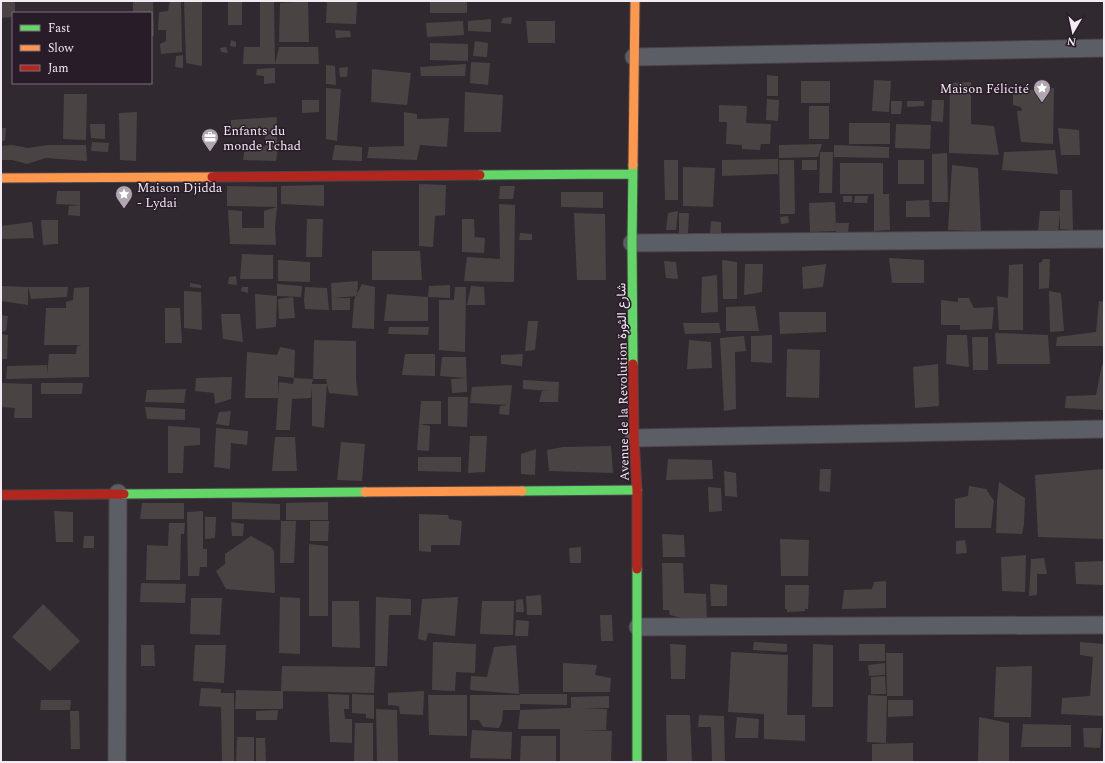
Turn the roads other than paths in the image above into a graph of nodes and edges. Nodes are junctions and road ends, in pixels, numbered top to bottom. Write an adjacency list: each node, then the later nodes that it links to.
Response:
1 (635, 1): 3 (street, Avenue de la Revolution شارع الثورة)
2 (1104, 48): 3 (street)
3 (634, 57): 4 (street, Avenue de la Revolution شارع الثورة)
4 (632, 174): 5 (street); 7 (street, Avenue de la Revolution شارع الثورة)
5 (1, 178)
6 (1104, 239): 7 (street)
7 (632, 242): 9 (street, Avenue de la Revolution شارع الثورة)
8 (1104, 429): 9 (street)
9 (634, 438): 10 (street, Avenue de la Revolution شارع الثورة)
10 (638, 490): 11 (street); 14 (street, Avenue de la Revolution شارع الثورة)
11 (118, 493): 12 (street); 15 (street)
12 (1, 494)
13 (1104, 625): 14 (street)
14 (638, 627): 16 (street, Avenue de la Revolution شارع الثورة)
15 (117, 762)
16 (638, 762)

